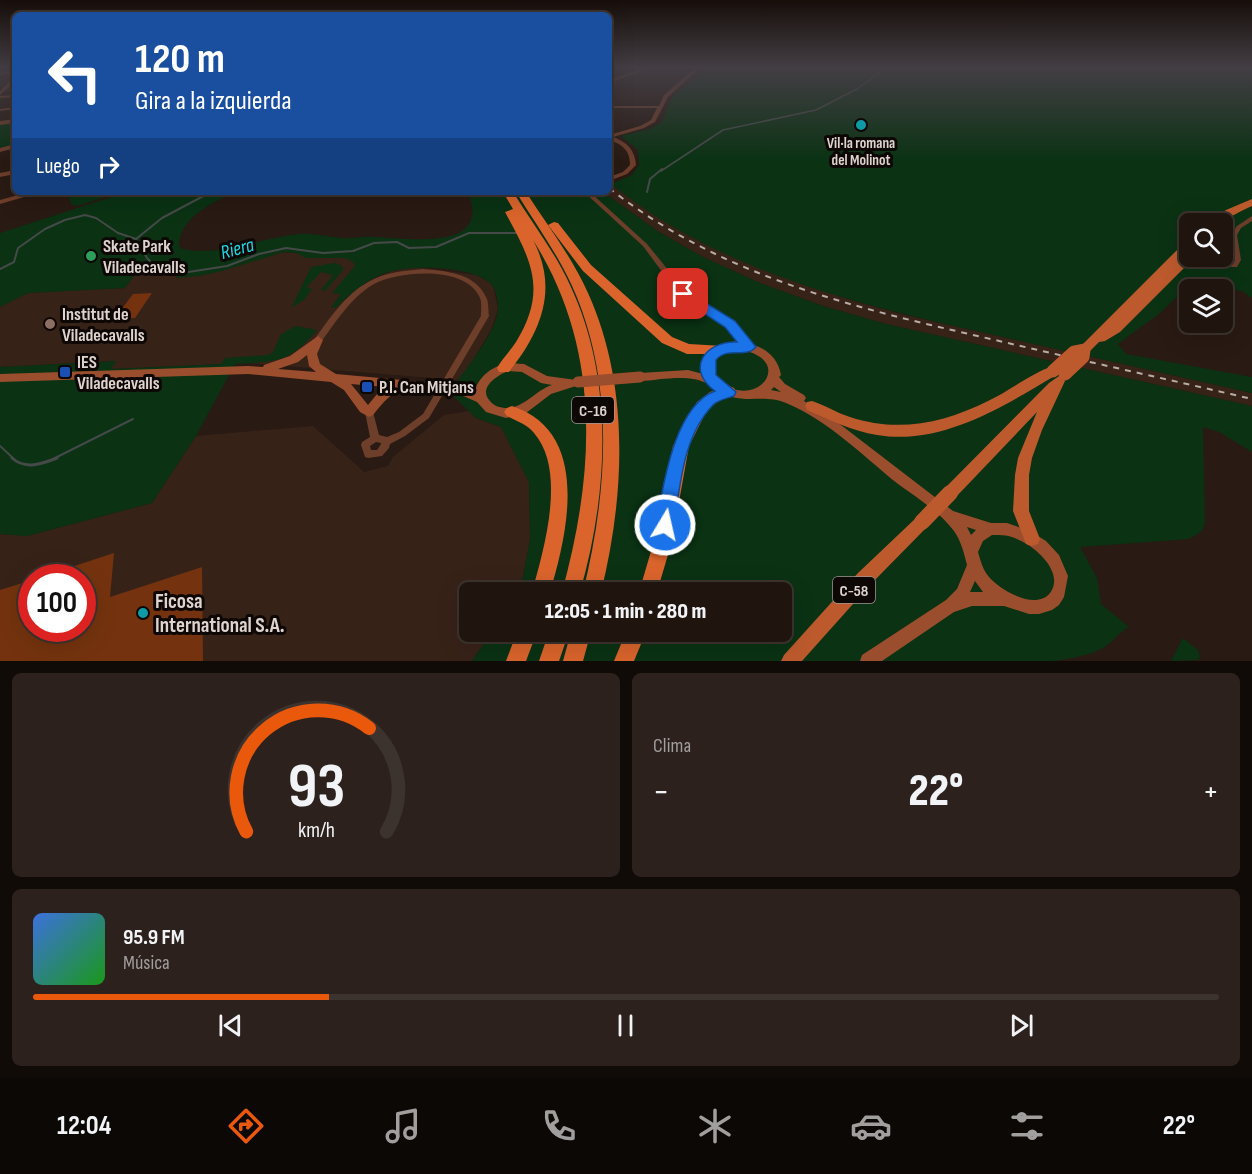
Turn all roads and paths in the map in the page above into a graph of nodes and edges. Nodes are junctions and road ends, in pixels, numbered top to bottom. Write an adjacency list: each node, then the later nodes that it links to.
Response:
1 (665, 99): 3 (street)
2 (612, 107): 3 (street)
3 (661, 107): 4 (street)
4 (612, 136)
5 (612, 138): 6 (street)
6 (612, 178)
7 (25, 195): 13 (street)
8 (503, 195): 30 (highway)
9 (510, 195): 58 (highway, C-16)
10 (523, 195): 59 (highway, C-16)
11 (532, 195): 28 (highway)
12 (590, 195): 24 (street)
13 (0, 202)
14 (1252, 202): 16 (main road)
15 (1252, 207): 17 (main road)
16 (1228, 213)
17 (1233, 218)
18 (1252, 218): 21 (street)
19 (1179, 255): 23 (main road, C-58)
20 (1179, 261): 23 (main road)
21 (1233, 266)
22 (1179, 267): 25 (main road, C-58)
23 (1155, 280): 25 (main road, C-58)
24 (730, 324): 27 (street); 28 (street)
25 (1094, 338): 35 (main road, C-58, bridge)
26 (318, 340): 31 (street); 33 (street); 52 (street)
27 (749, 347): 28 (street); 38 (street)
28 (722, 348): 29 (street)
29 (708, 362): 32 (street); 39 (street)
30 (504, 368): 34 (street); 37 (street)
31 (256, 371): 33 (street); 36 (street)
32 (669, 374): 39 (street); 40 (street, bridge)
33 (332, 376): 41 (street); 48 (street)
34 (537, 376): 40 (street); 45 (street)
35 (1059, 376): 47 (main road); 55 (main road); 71 (main road, C-58, bridge)
36 (0, 378)
37 (486, 379): 42 (street); 46 (street)
38 (774, 379): 44 (street); 47 (street)
39 (711, 380): 43 (street)
40 (575, 383): 45 (street)
41 (407, 384): 42 (street, bridge); 48 (street)
42 (456, 388): 46 (street)
43 (729, 392): 44 (street); 60 (highway)
44 (758, 393): 50 (street)
45 (539, 396): 49 (street)
46 (481, 399): 49 (street)
47 (812, 406): 50 (street)
48 (369, 412): 51 (street)
49 (512, 412): 57 (highway)
50 (840, 432): 53 (street)
51 (375, 438): 52 (street); 52 (street)
52 (386, 442)
53 (950, 516): 54 (street); 56 (street)
54 (992, 529): 55 (street); 56 (street)
55 (1032, 539): 61 (street)
56 (972, 559): 61 (street); 62 (street)
57 (544, 582)
58 (573, 582)
59 (594, 582)
60 (651, 582)
61 (1005, 599): 62 (street)
62 (951, 605): 72 (street)
63 (523, 642): 67 (highway)
64 (556, 642): 68 (highway)
65 (578, 642): 69 (highway)
66 (632, 642): 70 (highway)
67 (516, 661)
68 (549, 661)
69 (573, 661)
70 (624, 661)
71 (790, 661)
72 (868, 661)

